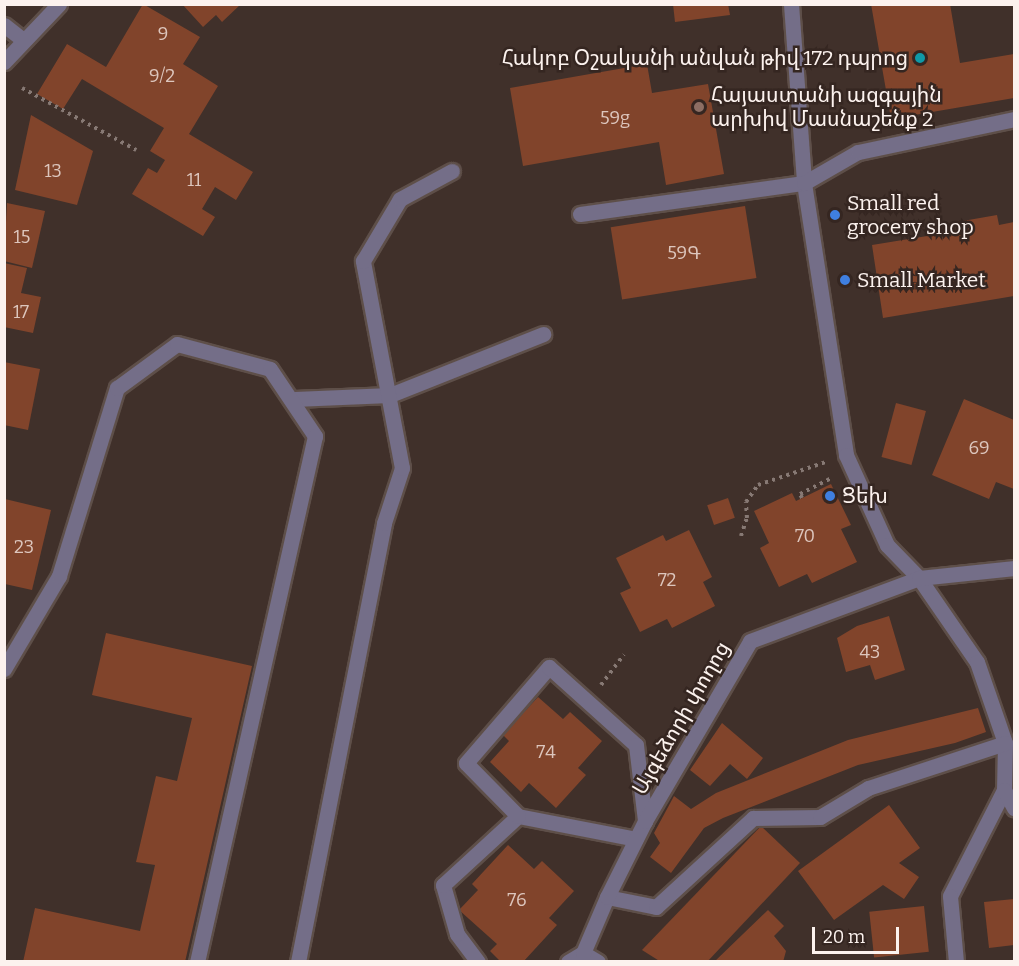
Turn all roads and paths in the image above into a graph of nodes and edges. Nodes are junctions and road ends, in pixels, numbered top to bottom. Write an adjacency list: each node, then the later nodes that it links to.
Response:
1 (791, 4): 10 (street)
2 (55, 7): 4 (street)
3 (4, 25): 4 (street)
4 (22, 39): 5 (street)
5 (4, 62)
6 (22, 88): 8 (path)
7 (1014, 118): 10 (street)
8 (136, 150)
9 (452, 171): 13 (street)
10 (804, 183): 11 (street); 15 (street)
11 (580, 214)
12 (543, 334): 13 (street)
13 (390, 395): 14 (street); 33 (street)
14 (294, 399): 22 (street); 32 (street)
15 (846, 455): 18 (path); 20 (street)
16 (815, 486): 17 (path)
17 (802, 498)
18 (741, 536)
19 (1014, 568): 20 (street, Այգեձորի փողոց)
20 (919, 578): 24 (street); 28 (street, Այգեձորի փողոց)
21 (624, 655): 23 (path)
22 (4, 669)
23 (589, 700): 27 (street); 28 (street)
24 (1005, 743): 25 (street); 30 (street)
25 (1004, 790): 26 (street); 37 (street)
26 (1014, 808)
27 (518, 816): 29 (street); 34 (street)
28 (645, 821): 29 (street, Այգեձորի փողոց)
29 (636, 839): 30 (street, Այգեձորի փողոց)
30 (608, 897): 31 (street, Այգեձորի փողոց)
31 (581, 957): 35 (street); 36 (street)
32 (197, 962)
33 (298, 962)
34 (478, 962)
35 (568, 962)
36 (598, 962)
37 (956, 962)

